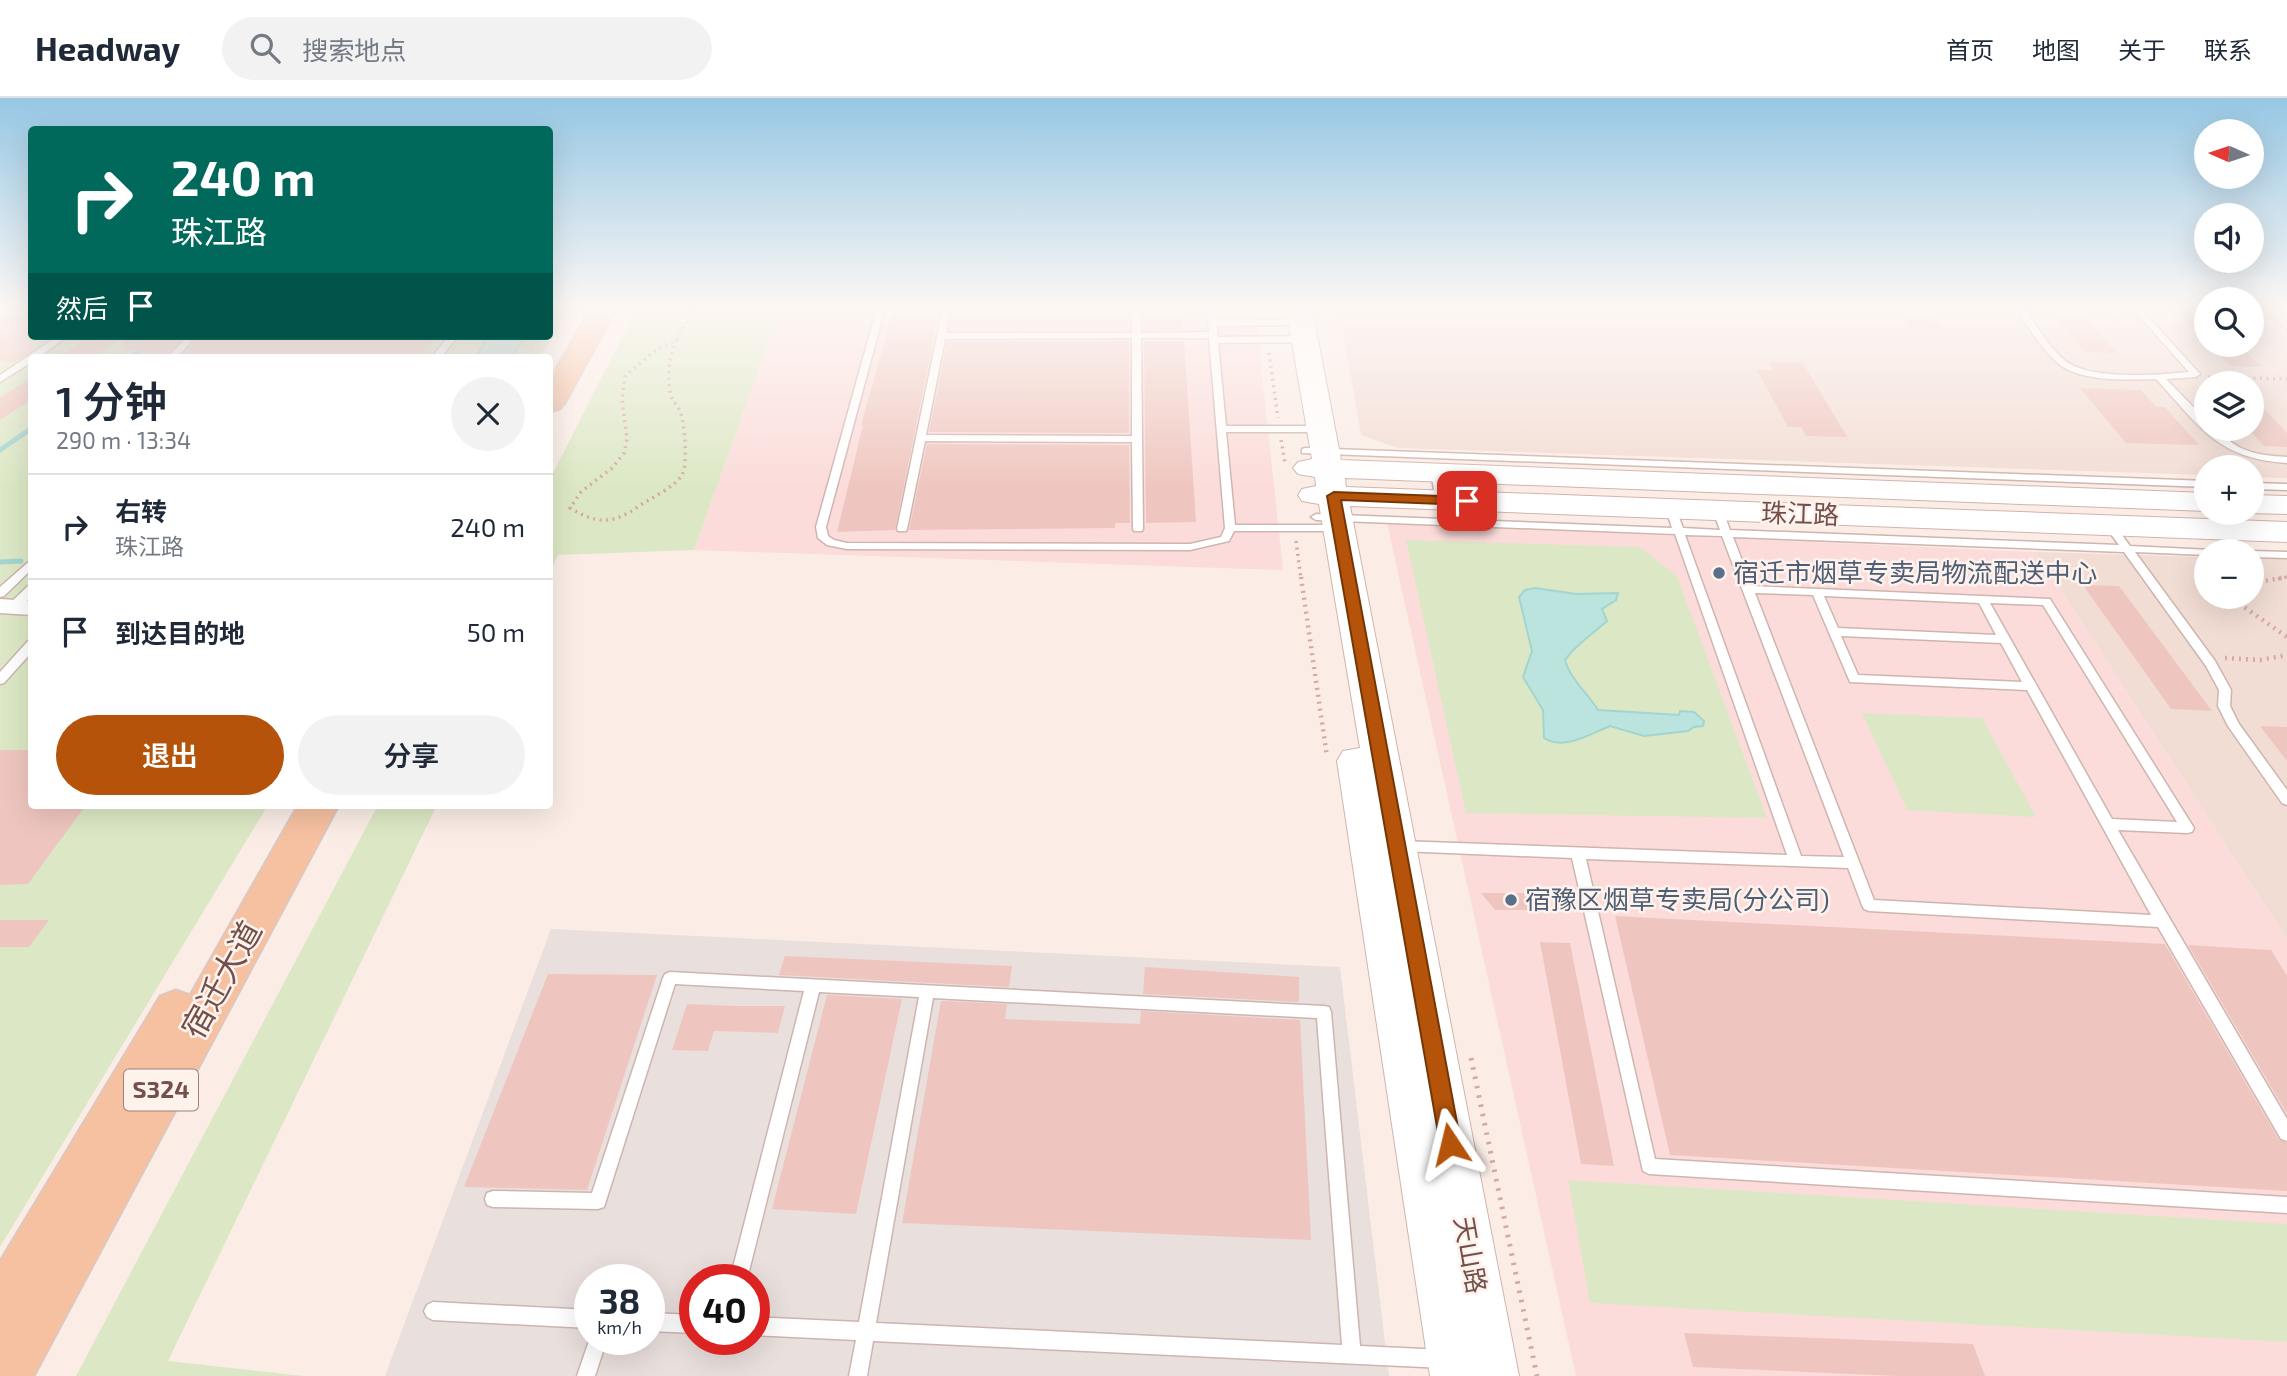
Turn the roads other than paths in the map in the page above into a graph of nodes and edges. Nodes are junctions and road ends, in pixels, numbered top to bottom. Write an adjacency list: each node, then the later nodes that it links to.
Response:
1 (17, 368): 11 (lane)
2 (570, 368): 12 (main road)
3 (865, 368): 30 (lane)
4 (934, 368): 15 (lane)
5 (1137, 368): 16 (lane)
6 (1216, 368): 14 (lane)
7 (1301, 368): 19 (street, 天山路)
8 (2074, 368): 10 (lane)
9 (2190, 368): 10 (lane)
10 (2158, 376): 13 (lane)
11 (0, 379)
12 (553, 398)
13 (2194, 413)
14 (1222, 429): 19 (lane); 30 (lane)
15 (920, 438): 16 (lane); 29 (lane)
16 (1138, 439): 31 (lane)
17 (2225, 441): 18 (lane)
18 (2287, 460)
19 (1321, 482): 20 (lane); 21 (street, 珠江路); 27 (lane); 30 (lane); 52 (street, 天山路); 70 (street, 天山路)
20 (2194, 484)
21 (1439, 486): 24 (street, 珠江路); 27 (street, 珠江路)
22 (2264, 486): 23 (lane)
23 (2287, 487)
24 (2194, 502)
25 (2264, 504): 26 (street)
26 (2287, 505)
27 (1675, 520): 28 (street, 珠江路); 54 (lane)
28 (1723, 522): 33 (street, 珠江路); 38 (lane)
29 (902, 528)
30 (1230, 528)
31 (1138, 529)
32 (2287, 532): 33 (street, 珠江路)
33 (2119, 537): 34 (lane); 48 (lane)
34 (2194, 550)
35 (2264, 554): 36 (lane)
36 (2287, 555)
37 (28, 570): 42 (lane)
38 (1748, 589): 40 (lane); 55 (lane)
39 (28, 592): 42 (lane)
40 (1817, 592): 41 (lane); 43 (lane)
41 (1982, 599): 44 (lane); 51 (lane)
42 (11, 603)
43 (1834, 632): 44 (lane); 47 (lane)
44 (2004, 639): 47 (lane)
45 (28, 648): 46 (lane)
46 (0, 680)
47 (2030, 685): 51 (lane)
48 (2287, 800)
49 (293, 809): 64 (main road, 宿迁大道 / S324)
50 (318, 809): 71 (main road, 宿迁大道 / S324)
51 (2108, 824): 56 (lane)
52 (1397, 846): 53 (lane); 70 (street, 天山路)
53 (1578, 853): 54 (lane); 61 (lane)
54 (1796, 861): 55 (lane)
55 (1853, 863): 56 (lane)
56 (2162, 921): 59 (lane)
57 (813, 986): 58 (lane); 60 (lane); 62 (lane)
58 (927, 992): 67 (lane); 68 (lane)
59 (2287, 1135)
60 (493, 1199)
61 (2287, 1205)
62 (743, 1264)
63 (433, 1311): 65 (lane)
64 (0, 1313)
65 (574, 1318)
66 (770, 1327): 67 (lane)
67 (867, 1332): 68 (lane); 73 (lane)
68 (1352, 1354): 70 (lane)
69 (593, 1355): 72 (lane)
70 (1473, 1368)
71 (4, 1376)
72 (586, 1376)
73 (858, 1376)

